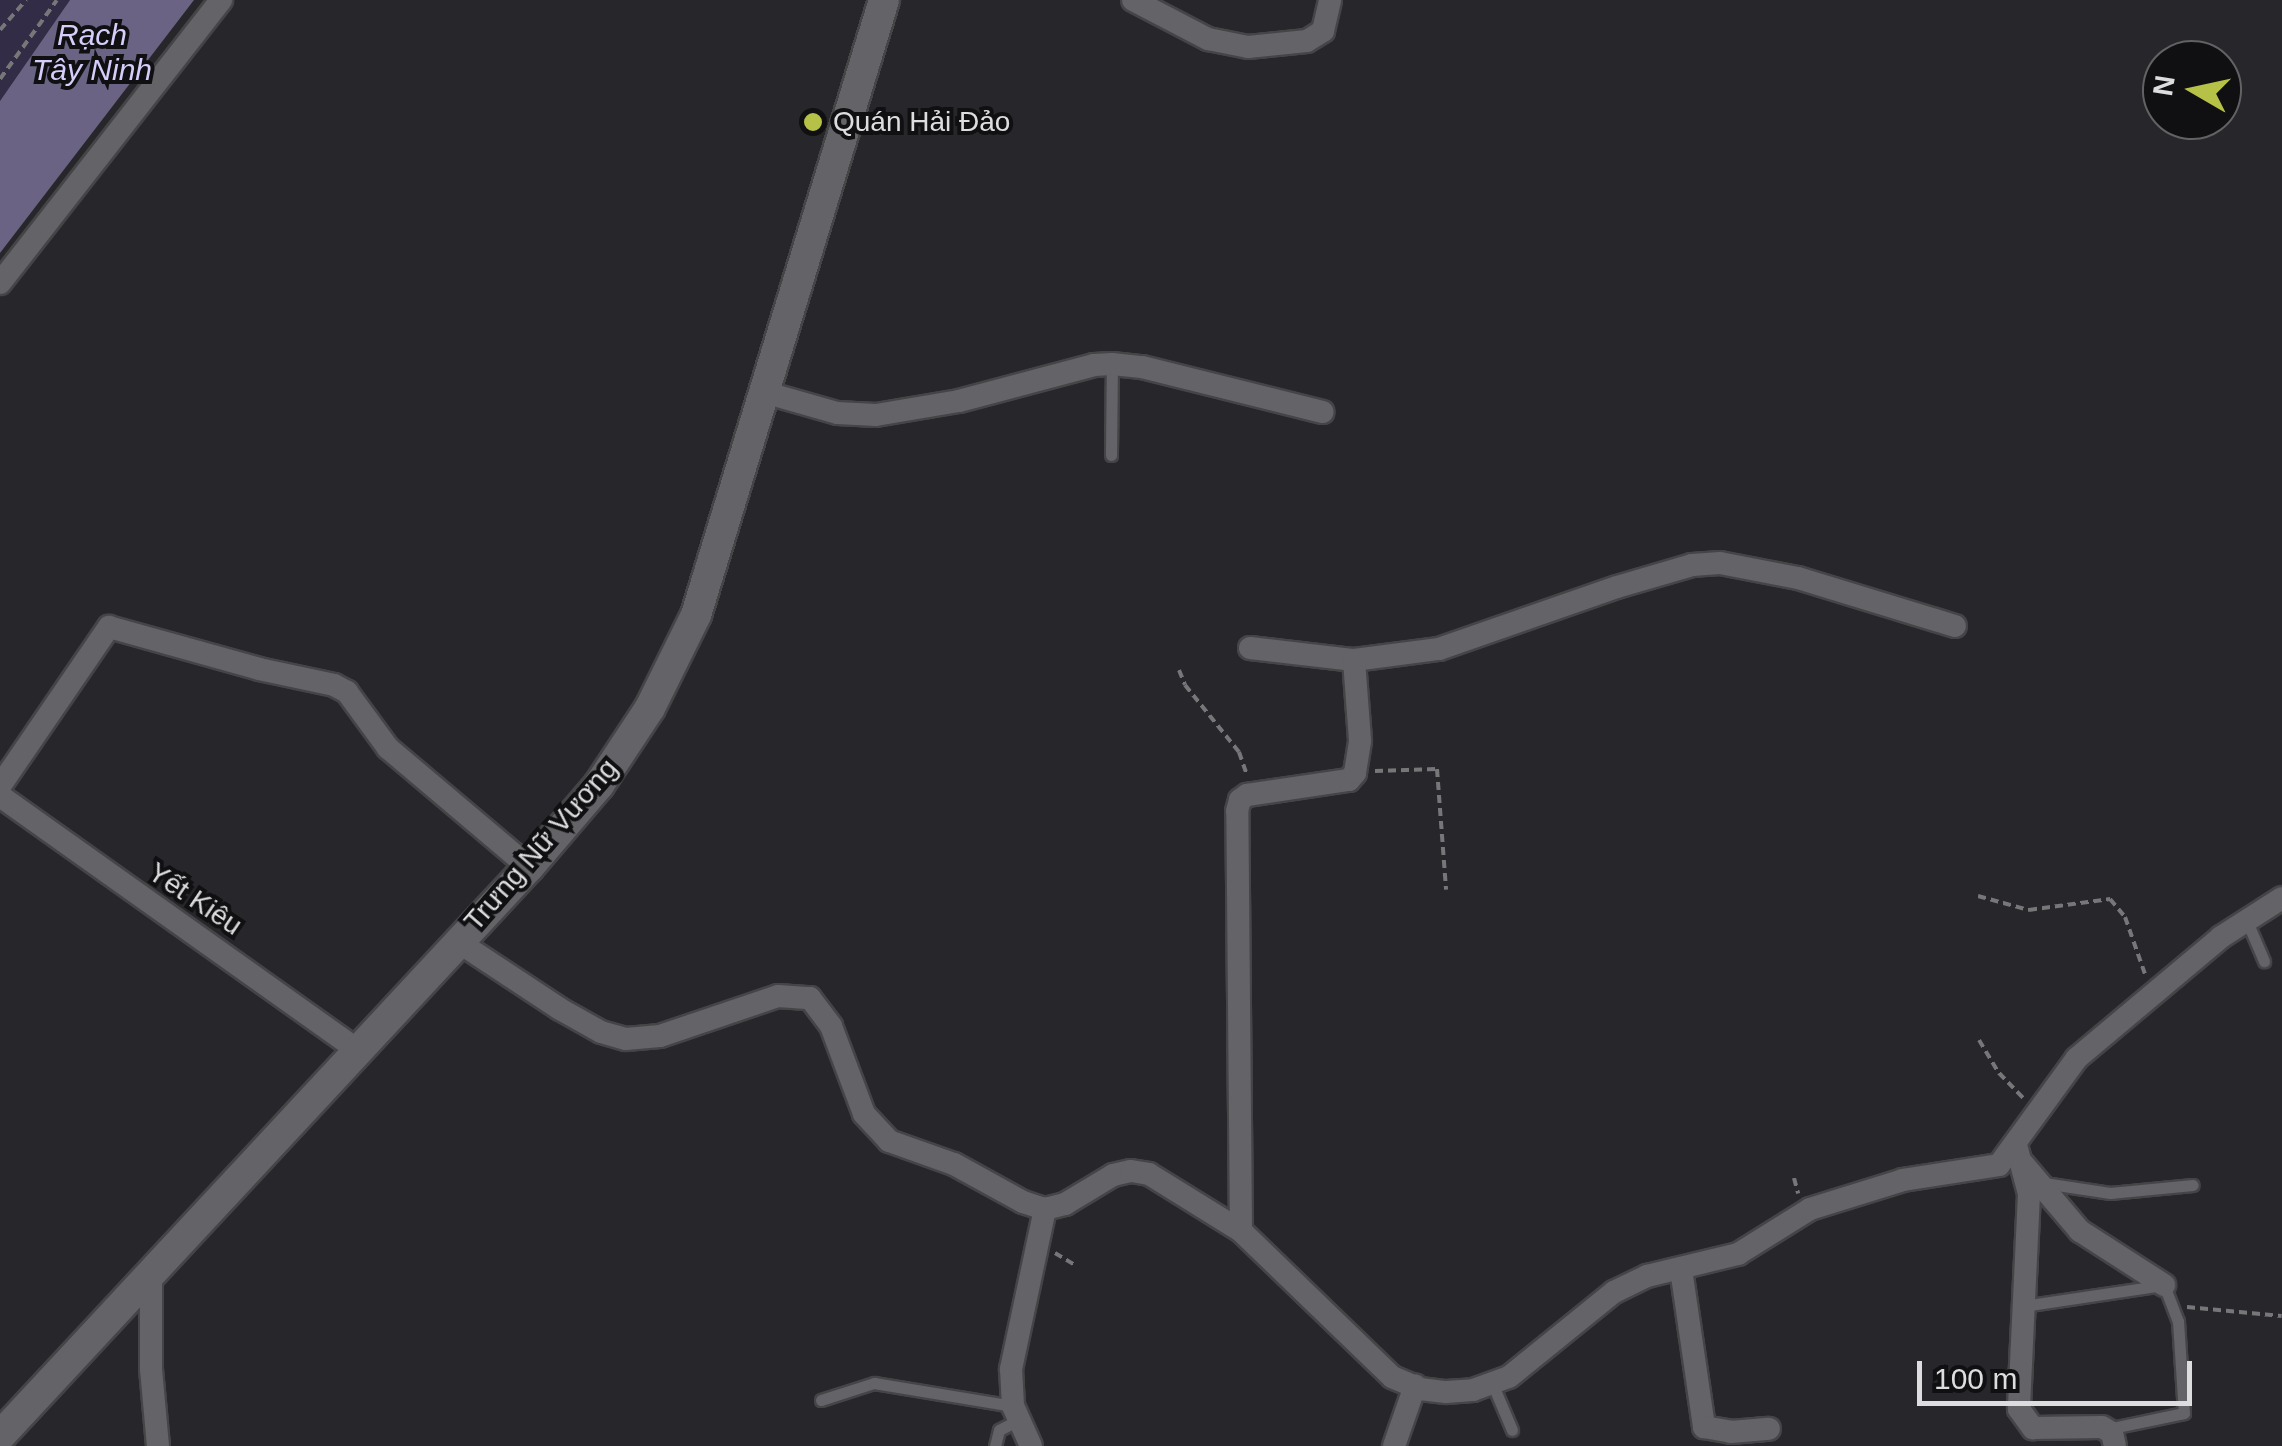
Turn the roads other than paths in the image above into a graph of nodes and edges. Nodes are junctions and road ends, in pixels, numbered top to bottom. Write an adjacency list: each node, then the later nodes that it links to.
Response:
1 (221, 0): 5 (street)
2 (884, 0): 7 (main road, Trưng Nữ Vương)
3 (1133, 0): 4 (street)
4 (1330, 0)
5 (0, 283)
6 (1112, 364): 7 (street); 8 (street); 9 (lane)
7 (767, 393): 15 (main road, Trưng Nữ Vương)
8 (1322, 412)
9 (1110, 455)
10 (1956, 626): 12 (street)
11 (1250, 648): 12 (street)
12 (1354, 660): 25 (street)
13 (0, 786): 15 (street)
14 (0, 796): 20 (street, Yết Kiêu)
15 (529, 866): 18 (main road, Trưng Nữ Vương)
16 (2282, 898): 17 (street)
17 (2246, 919): 19 (lane); 21 (street)
18 (458, 942): 20 (main road, Trưng Nữ Vương); 24 (street)
19 (2264, 961)
20 (356, 1049): 27 (main road, Trưng Nữ Vương)
21 (2018, 1153): 22 (street); 26 (street); 29 (street)
22 (2040, 1183): 23 (lane); 28 (street)
23 (2193, 1185)
24 (1045, 1209): 25 (street); 33 (street)
25 (1241, 1231): 31 (street)
26 (1681, 1269): 30 (street); 34 (street)
27 (151, 1272): 36 (main road, Trưng Nữ Vương); 38 (street)
28 (2164, 1285): 29 (lane); 37 (lane)
29 (2021, 1306): 37 (street)
30 (1492, 1384): 31 (street); 35 (lane)
31 (1415, 1386): 41 (street)
32 (821, 1400): 33 (lane)
33 (1016, 1413): 39 (lane); 40 (street)
34 (1769, 1429)
35 (1512, 1430)
36 (0, 1436)
37 (2111, 1437)
38 (158, 1446)
39 (995, 1446)
40 (1031, 1446)
41 (1394, 1446)

